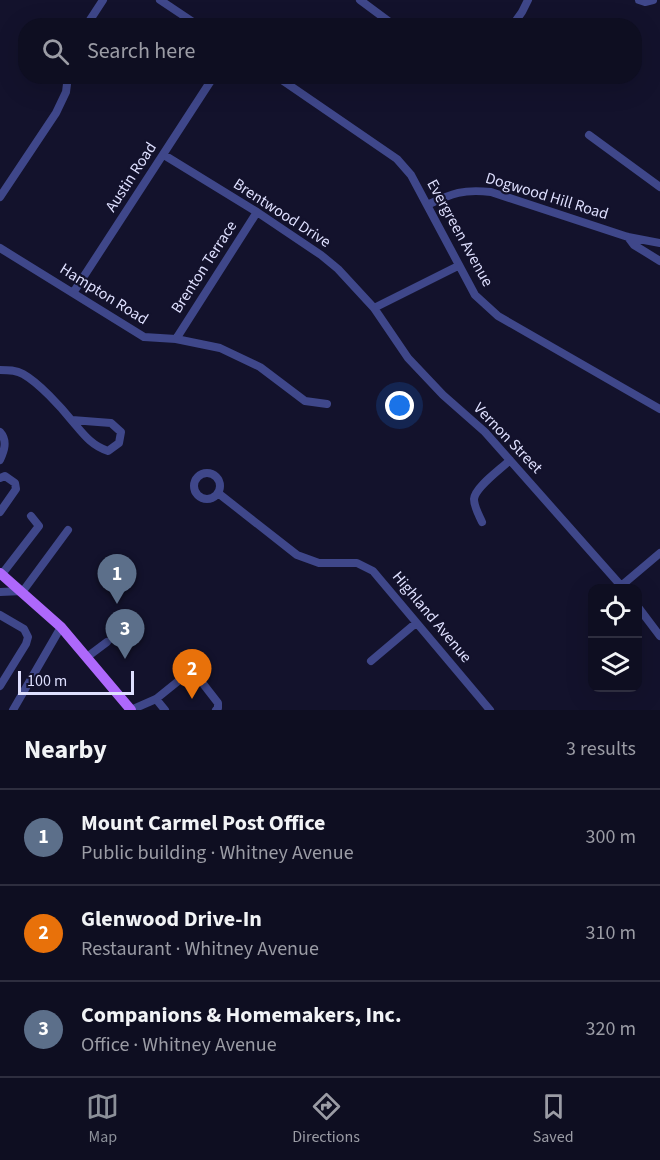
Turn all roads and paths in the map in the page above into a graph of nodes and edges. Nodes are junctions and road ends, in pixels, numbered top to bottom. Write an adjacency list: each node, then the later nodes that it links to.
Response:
1 (103, 0): 7 (street)
2 (160, 0): 8 (street)
3 (360, 0): 9 (street)
4 (528, 0): 10 (street)
5 (639, 0): 6 (street)
6 (652, 0)
7 (91, 18)
8 (187, 18)
9 (384, 18)
10 (518, 18)
11 (67, 84): 17 (street)
12 (209, 84): 15 (street, Austin Road)
13 (288, 84): 18 (street, Evergreen Avenue)
14 (589, 135): 16 (street)
15 (164, 155): 19 (street, Brentwood Drive); 25 (street, Austin Road)
16 (660, 187)
17 (0, 197)
18 (427, 205): 20 (street, Dogwood Hill Road); 24 (street, Evergreen Avenue)
19 (257, 212): 26 (street, Brentwood Drive); 27 (street, Brenton Terrace)
20 (628, 237): 21 (street, Dogwood Hill Road); 23 (street)
21 (660, 243)
22 (0, 248): 25 (street, Hampton Road)
23 (660, 261)
24 (458, 266): 26 (street); 30 (street, Evergreen Avenue)
25 (73, 293): 27 (street, Hampton Road)
26 (374, 308): 34 (street, Vernon Street)
27 (176, 339): 29 (street, Hampton Road)
28 (0, 370): 31 (street)
29 (327, 405)
30 (660, 409)
31 (72, 420): 31 (street)
32 (0, 432): 33 (street)
33 (0, 460)
34 (510, 460): 39 (street); 43 (street, Vernon Street)
35 (0, 478): 37 (street)
36 (218, 493): 49 (street, Highland Avenue)
37 (0, 512)
38 (31, 516): 42 (street)
39 (482, 522)
40 (68, 530): 45 (street)
41 (660, 553): 44 (street)
42 (1, 573): 45 (main road)
43 (619, 584)
44 (625, 584)
45 (23, 591): 46 (street); 50 (main road)
46 (0, 592)
47 (642, 612): 51 (street)
48 (0, 615): 55 (street)
49 (416, 623): 54 (street); 61 (street, Highland Avenue)
50 (61, 627): 53 (main road); 57 (street)
51 (660, 636)
52 (107, 642): 53 (street)
53 (87, 657): 58 (main road)
54 (371, 661)
55 (0, 686)
56 (156, 699): 58 (street); 59 (street); 60 (street)
57 (13, 710)
58 (131, 710)
59 (165, 710)
60 (216, 710)
61 (490, 710)

